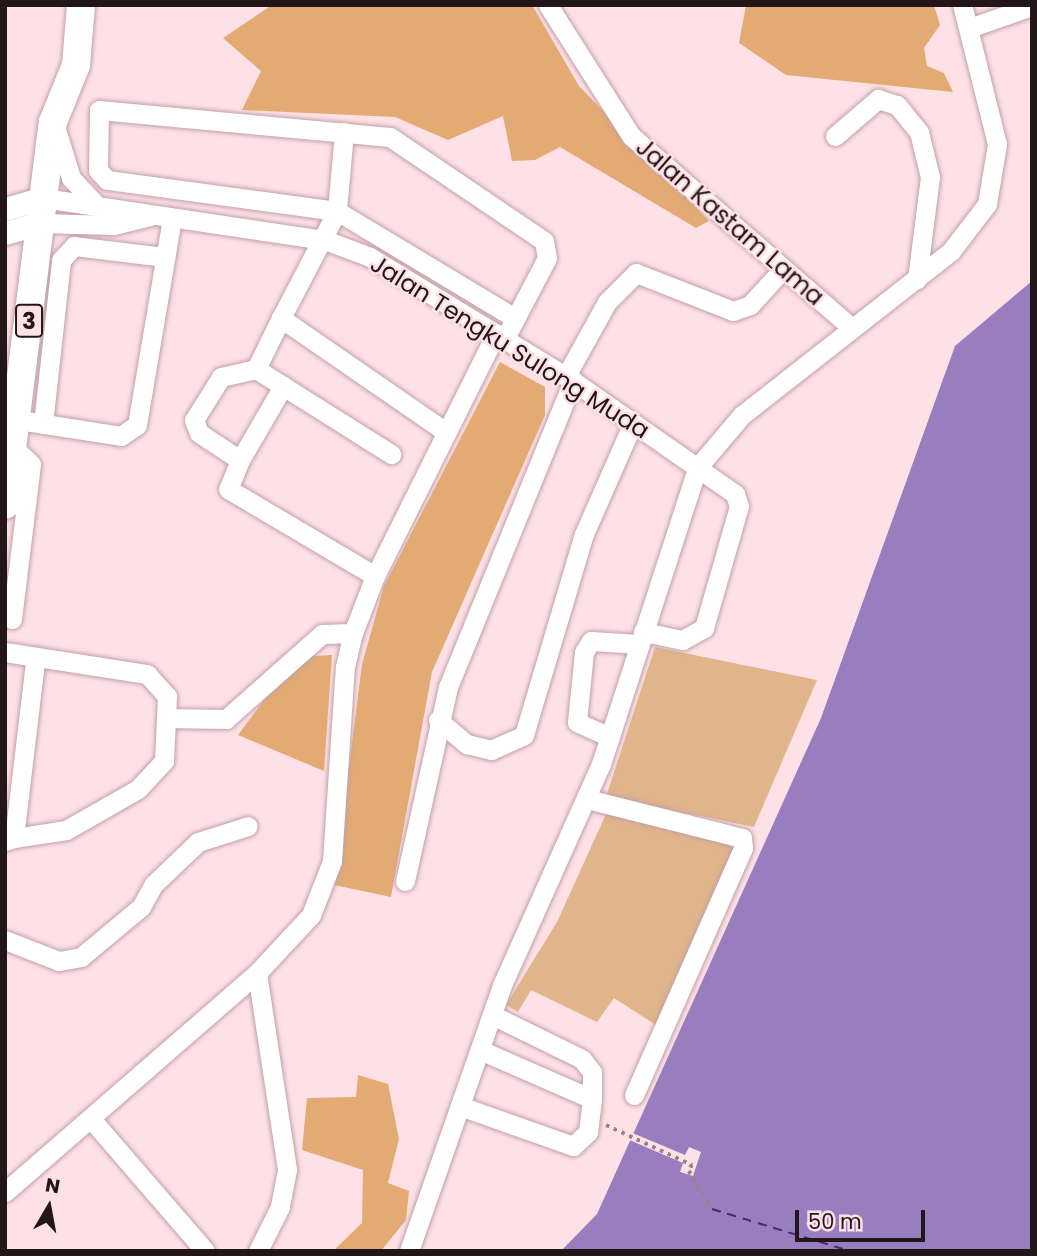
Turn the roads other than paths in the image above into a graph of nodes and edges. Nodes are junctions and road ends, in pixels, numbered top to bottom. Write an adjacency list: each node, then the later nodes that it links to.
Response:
1 (80, 5): 6 (highway, 3)
2 (548, 5): 18 (street, Jalan Kastam Lama)
3 (962, 5): 5 (street)
4 (1026, 8): 5 (street)
5 (969, 28): 19 (street)
6 (53, 122): 9 (street); 11 (highway, 3)
7 (344, 132): 12 (street); 12 (street); 21 (street)
8 (835, 136): 19 (street)
9 (95, 204): 11 (street, Jalan Tengku Sulong Muda); 13 (street, Jalan Tengku Sulong Muda)
10 (5, 209): 11 (main road)
11 (41, 210): 13 (street, Jalan Tengku Sulong Muda); 15 (main road); 27 (highway, 3)
12 (337, 211): 16 (street); 21 (street)
13 (150, 216): 14 (street, Jalan Tengku Sulong Muda)
14 (172, 218): 16 (street, Jalan Tengku Sulong Muda); 17 (street)
15 (5, 233)
16 (325, 240): 20 (street); 23 (street, Jalan Tengku Sulong Muda)
17 (165, 257): 27 (street); 27 (street)
18 (783, 268): 22 (street, Jalan Kastam Lama); 25 (street)
19 (916, 279): 22 (street)
20 (281, 318): 24 (street); 29 (street)
21 (515, 318): 23 (street)
22 (851, 327): 33 (street)
23 (500, 335): 25 (street, Jalan Tengku Sulong Muda); 29 (street)
24 (256, 369): 26 (street); 32 (street)
25 (570, 378): 28 (street, Jalan Tengku Sulong Muda); 43 (street)
26 (284, 386): 31 (street); 32 (street)
27 (31, 422): 30 (highway, 3)
28 (633, 423): 33 (street, Jalan Tengku Sulong Muda); 43 (street)
29 (446, 432): 36 (street)
30 (15, 449): 34 (highway, 3); 35 (street)
31 (391, 454)
32 (240, 460): 36 (street)
33 (697, 468): 39 (street); 39 (street, Jalan Tengku Sulong Muda)
34 (5, 505)
35 (12, 552): 37 (street)
36 (375, 576): 38 (street)
37 (12, 619)
38 (353, 633): 42 (street); 50 (street)
39 (641, 638): 44 (street); 44 (street)
40 (5, 652): 41 (street)
41 (35, 661): 42 (street); 47 (street)
42 (166, 719): 47 (street)
43 (438, 720): 48 (street)
44 (610, 737): 45 (street)
45 (587, 799): 51 (street); 53 (street)
46 (248, 826): 49 (street)
47 (9, 840)
48 (405, 881)
49 (5, 940)
50 (257, 973): 56 (street); 59 (street)
51 (492, 1015): 52 (street); 54 (street)
52 (480, 1050): 54 (street); 55 (street)
53 (634, 1095)
54 (592, 1099): 55 (street)
55 (460, 1105): 60 (street)
56 (92, 1120): 57 (street); 58 (street)
57 (5, 1192)
58 (205, 1251)
59 (258, 1251)
60 (409, 1251)

